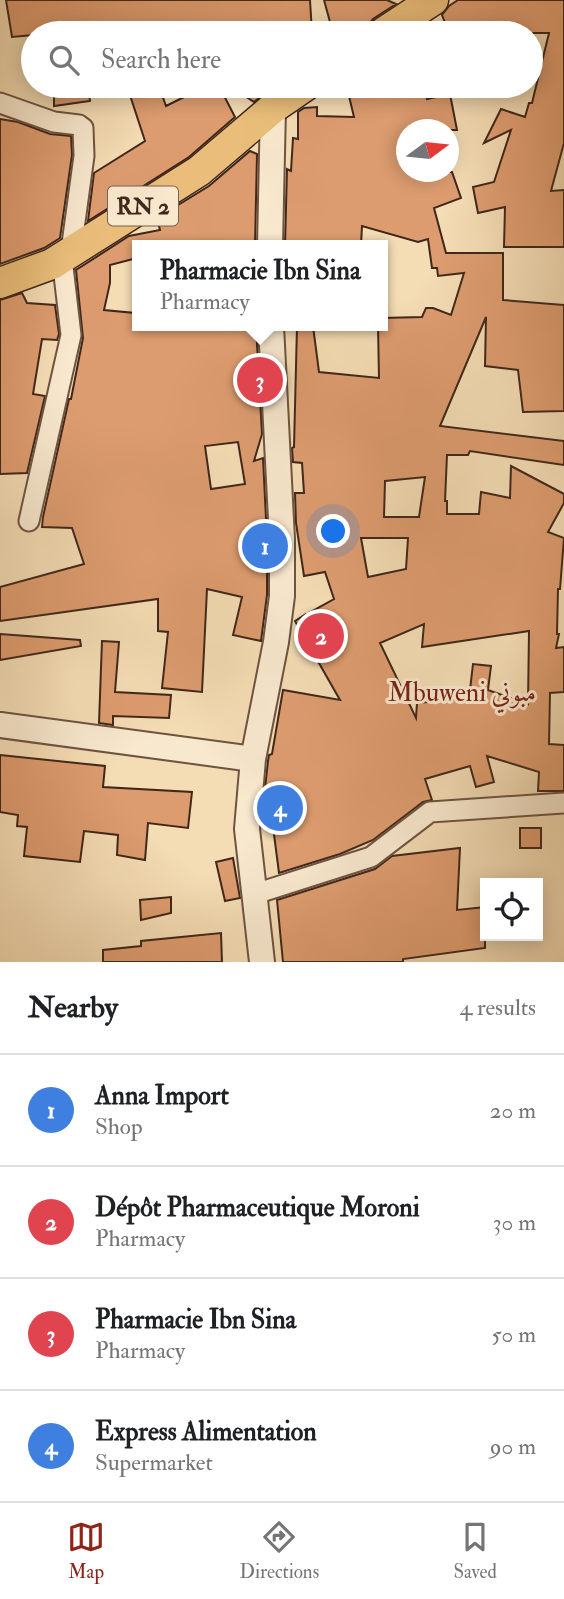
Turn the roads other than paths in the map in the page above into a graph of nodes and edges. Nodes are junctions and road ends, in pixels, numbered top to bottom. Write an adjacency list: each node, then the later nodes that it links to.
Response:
1 (433, 0): 2 (main road)
2 (401, 21)
3 (288, 98): 5 (main road, RN 2)
4 (0, 103): 7 (street)
5 (273, 108): 6 (street); 7 (main road, RN 2)
6 (270, 240)
7 (66, 255): 8 (main road, RN 2); 10 (street)
8 (0, 284)
9 (271, 331): 12 (street)
10 (29, 521)
11 (0, 725): 12 (street)
12 (253, 759): 14 (street)
13 (564, 803): 14 (street)
14 (255, 894): 15 (street)
15 (262, 962)

